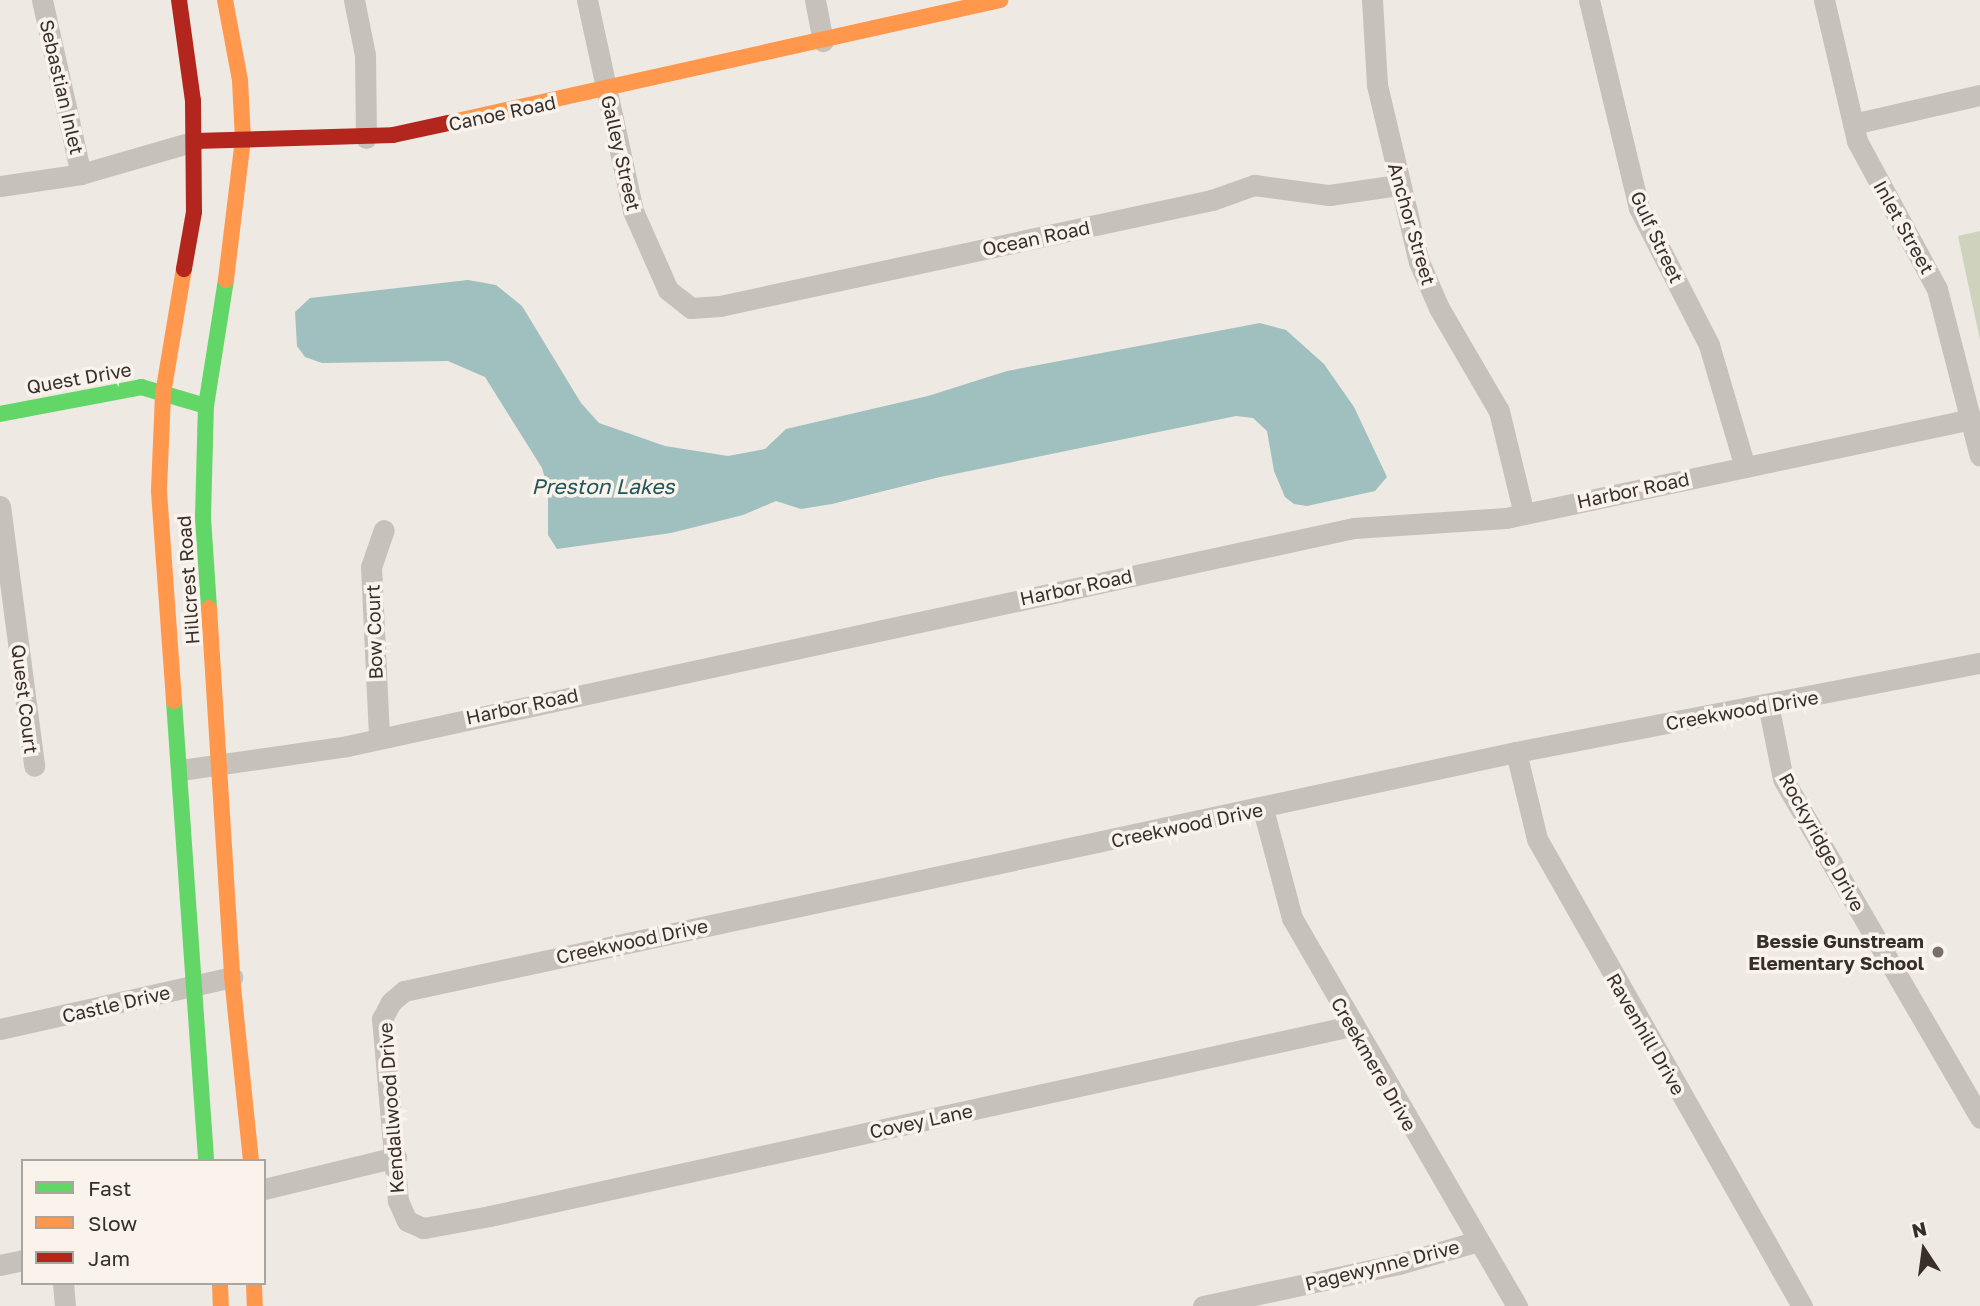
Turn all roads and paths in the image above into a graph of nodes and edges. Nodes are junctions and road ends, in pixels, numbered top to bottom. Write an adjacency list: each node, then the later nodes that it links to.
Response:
1 (42, 0): 18 (street, Sebastian Inlet)
2 (179, 0): 17 (main road, Hillcrest Road)
3 (225, 0): 16 (main road, Hillcrest Road)
4 (354, 0): 15 (street)
5 (587, 0): 12 (street, Galley Street)
6 (815, 0): 11 (street)
7 (1000, 0): 11 (main road, Canoe Road)
8 (1371, 0): 19 (street, Anchor Street)
9 (1589, 0): 27 (street, Gulf Street)
10 (1824, 0): 14 (street, Inlet Street)
11 (823, 41): 12 (main road, Canoe Road)
12 (606, 90): 15 (main road, Canoe Road); 21 (street, Galley Street)
13 (1980, 95): 14 (street)
14 (1853, 124): 25 (street, Inlet Street)
15 (366, 138): 16 (main road, Canoe Road)
16 (243, 139): 17 (main road, Canoe Road); 23 (main road, Hillcrest Road)
17 (195, 141): 18 (street, Canoe Road); 22 (main road, Hillcrest Road)
18 (81, 174): 20 (street, Canoe Road)
19 (1398, 185): 21 (street, Ocean Road); 29 (street, Anchor Street)
20 (0, 186)
21 (676, 299)
22 (163, 394): 23 (main road, Quest Drive); 24 (main road, Quest Drive); 37 (main road, Hillcrest Road)
23 (206, 406): 36 (main road, Hillcrest Road)
24 (0, 414)
25 (1972, 419): 26 (street, Inlet Street); 27 (street, Harbor Road)
26 (1980, 456)
27 (1745, 467): 29 (street, Harbor Road)
28 (0, 506): 35 (street, Quest Court)
29 (1524, 514): 33 (street, Harbor Road)
30 (384, 530): 33 (street, Bow Court)
31 (1980, 663): 32 (street, Creekwood Drive)
32 (1768, 704): 34 (street, Creekwood Drive); 44 (street, Rockyridge Drive)
33 (379, 736): 36 (street, Harbor Road)
34 (1516, 752): 38 (street, Creekwood Drive); 61 (street, Ravenhill Drive)
35 (34, 766)
36 (222, 766): 37 (street, Harbor Road); 39 (main road, Hillcrest Road)
37 (181, 769): 40 (main road, Hillcrest Road)
38 (1263, 809): 41 (street, Creekwood Drive); 42 (street, Creekmere Drive)
39 (232, 977): 40 (street, Castle Drive); 47 (main road, Hillcrest Road)
40 (192, 987): 43 (street, Castle Drive); 46 (main road, Hillcrest Road)
41 (397, 997): 45 (street, Kendallwood Drive)
42 (1351, 1026): 49 (street, Covey Lane); 50 (street, Creekmere Drive)
43 (0, 1029)
44 (1980, 1118)
45 (396, 1157): 48 (street); 49 (street, Kendallwood Drive)
46 (206, 1159)
47 (251, 1159)
48 (266, 1189)
49 (490, 1216)
50 (1478, 1241): 59 (street, Pagewynne Drive); 60 (street, Creekmere Drive)
51 (21, 1260): 52 (street)
52 (0, 1265)
53 (63, 1285): 56 (street)
54 (220, 1285): 57 (main road)
55 (254, 1285): 58 (main road)
56 (65, 1306)
57 (221, 1306)
58 (255, 1306)
59 (1203, 1306)
60 (1517, 1306)
61 (1802, 1306)

